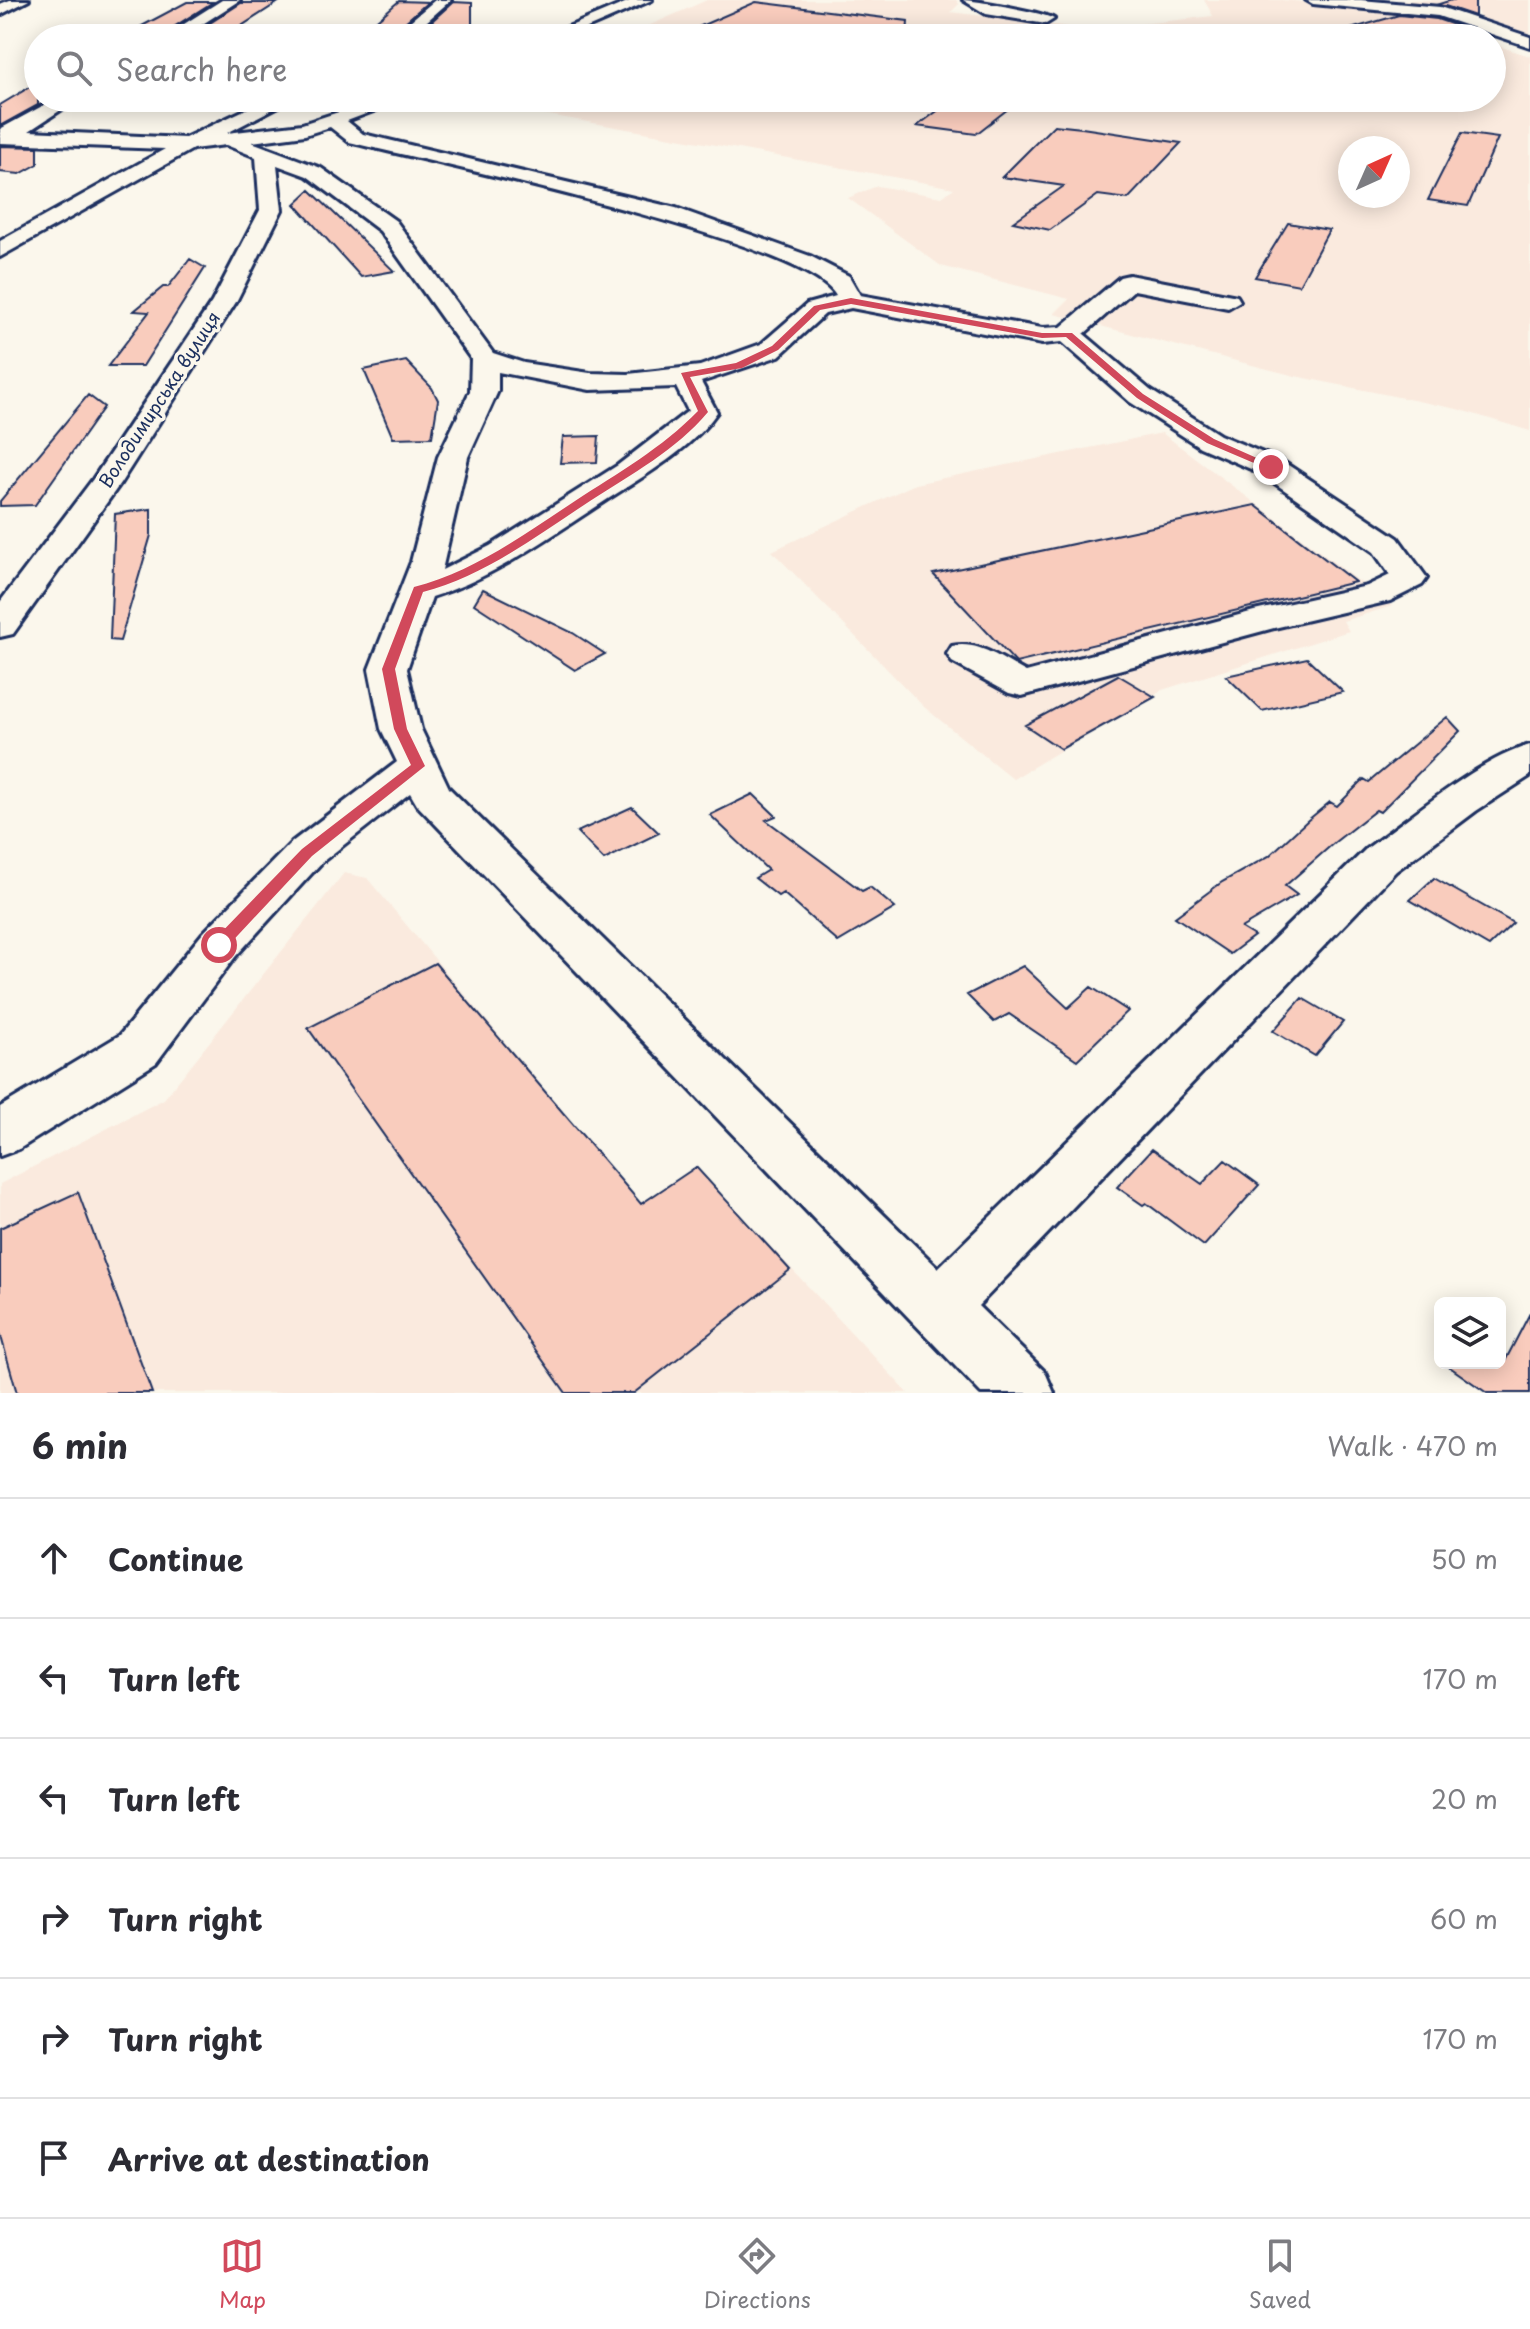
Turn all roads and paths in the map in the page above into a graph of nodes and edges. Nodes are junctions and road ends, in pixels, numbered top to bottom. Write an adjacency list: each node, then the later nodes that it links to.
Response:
1 (22, 0): 7 (street)
2 (233, 0): 11 (street)
3 (444, 0): 12 (street)
4 (645, 0): 13 (street)
5 (970, 0): 10 (street)
6 (1313, 0): 8 (street)
7 (0, 10)
8 (1434, 12): 9 (street); 14 (street)
9 (1514, 17)
10 (1046, 19)
11 (193, 24)
12 (415, 24)
13 (585, 24)
14 (1472, 24)
15 (1506, 34): 16 (street)
16 (1530, 42)
17 (45, 112): 21 (street)
18 (259, 112): 22 (street)
19 (357, 112): 20 (street)
20 (333, 120): 22 (street); 25 (street)
21 (3, 136): 22 (street)
22 (206, 141): 23 (street); 24 (street)
23 (266, 154): 28 (street); 31 (street, Володимирська вулиця)
24 (0, 250)
25 (851, 301): 27 (street); 29 (street)
26 (1228, 301): 27 (street)
27 (1068, 334): 32 (street)
28 (484, 359): 29 (street); 30 (street)
29 (684, 375): 30 (street)
30 (418, 590): 34 (street)
31 (0, 626)
32 (965, 654)
33 (1530, 758): 36 (street)
34 (418, 766): 35 (street); 36 (street)
35 (0, 1134)
36 (937, 1308): 37 (street)
37 (1023, 1393)

